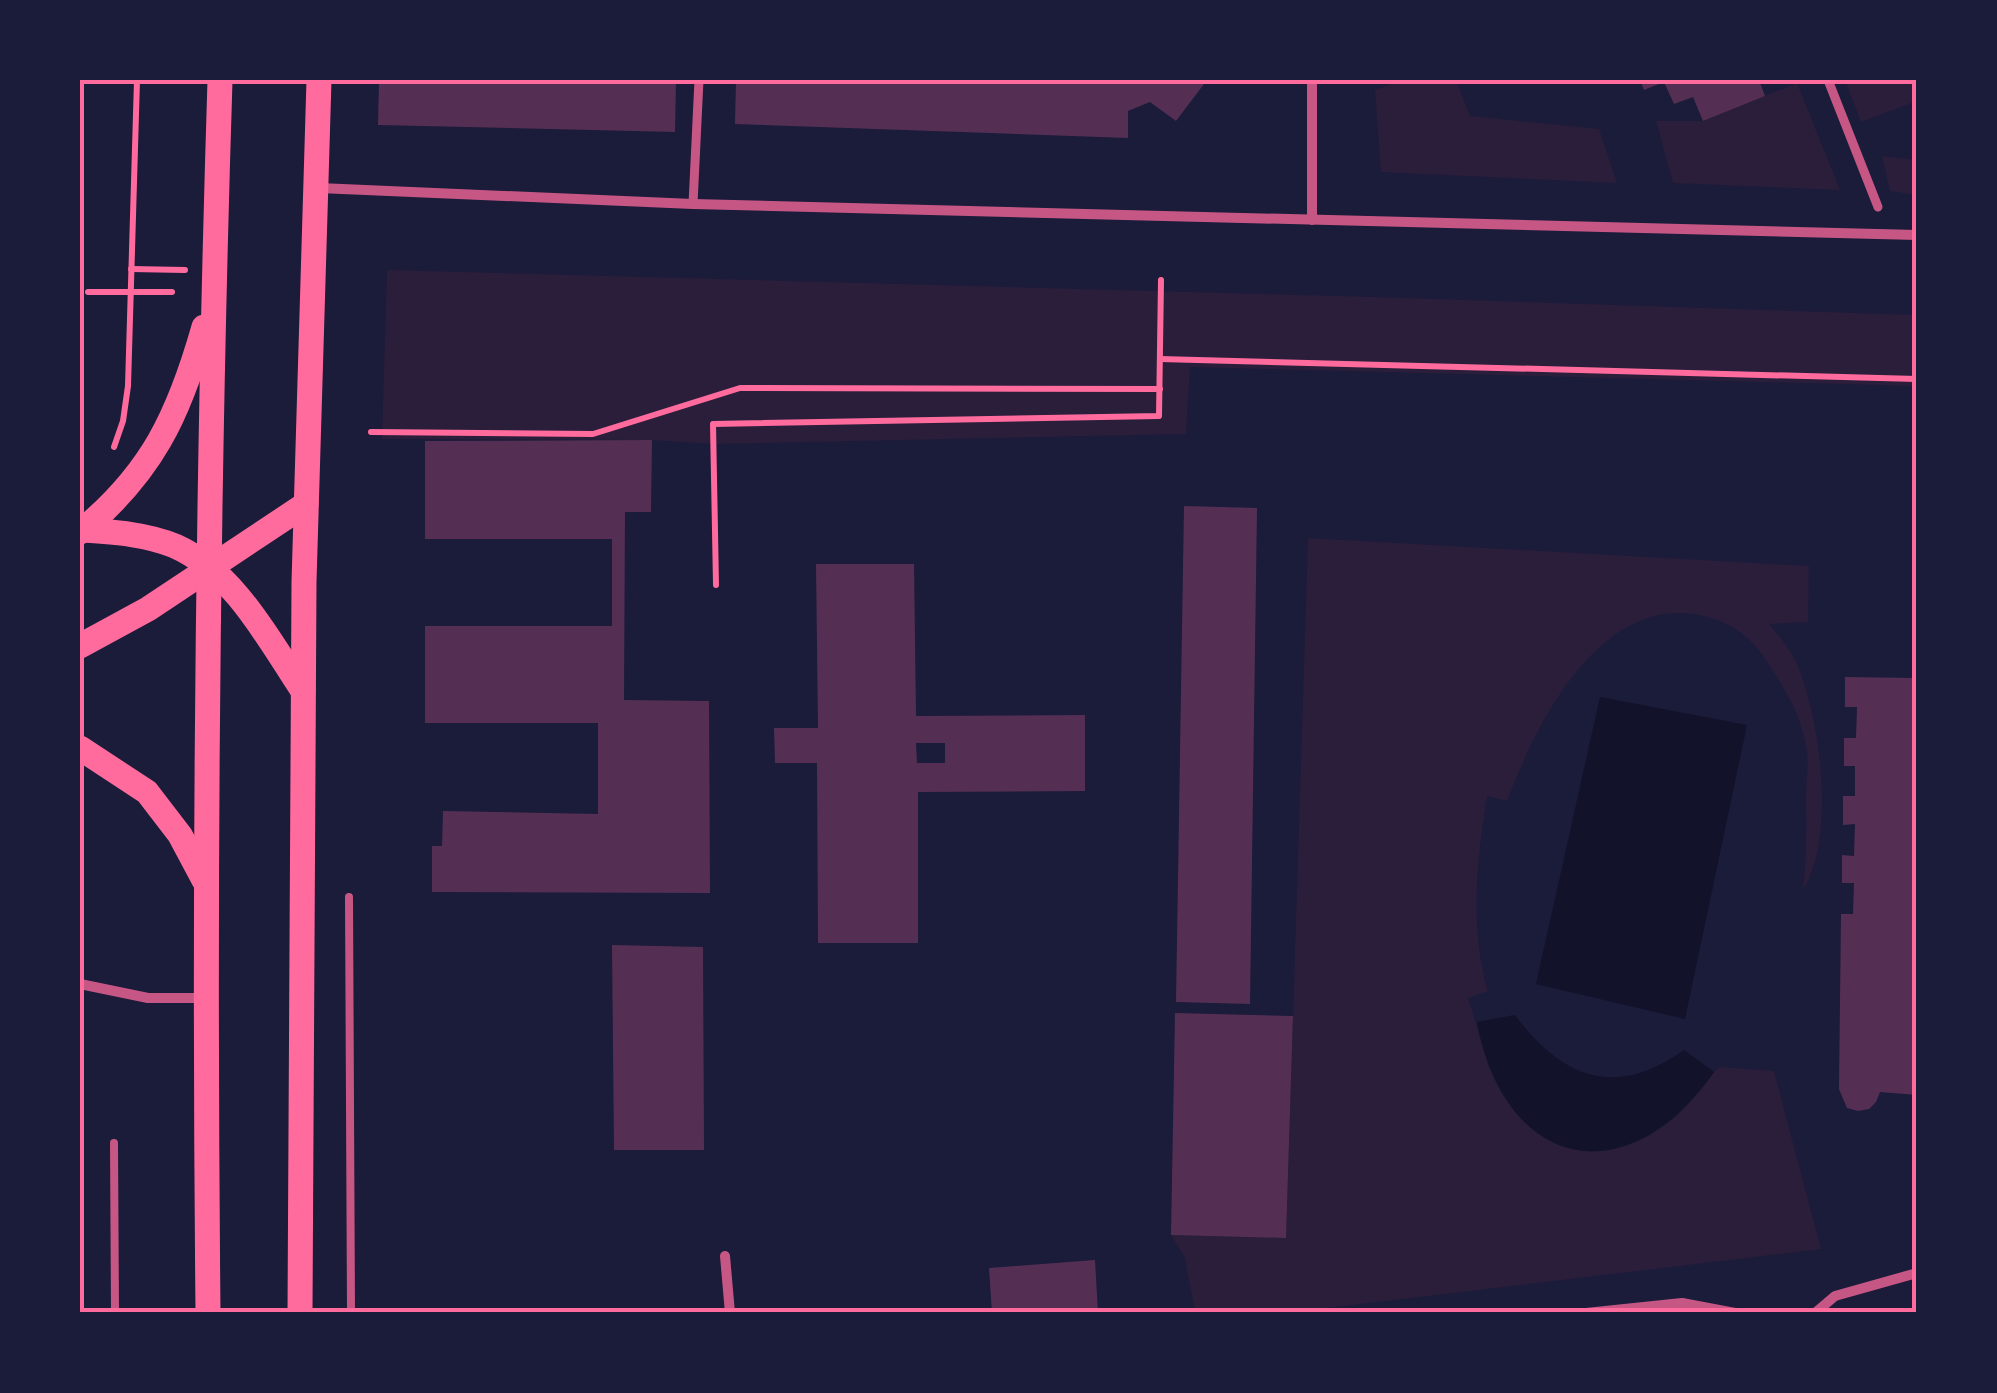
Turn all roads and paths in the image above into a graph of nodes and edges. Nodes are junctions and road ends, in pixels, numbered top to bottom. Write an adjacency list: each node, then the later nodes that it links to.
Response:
1 (137, 80): 12 (path)
2 (220, 80): 18 (main road)
3 (319, 80): 7 (main road)
4 (699, 80): 8 (street)
5 (1312, 80): 10 (street)
6 (1828, 80): 9 (street)
7 (316, 188): 8 (street); 24 (main road)
8 (693, 204): 10 (street)
9 (1878, 207)
10 (1312, 220): 11 (street)
11 (1917, 235)
12 (131, 270): 13 (path); 16 (path)
13 (168, 270)
14 (1161, 280): 19 (path)
15 (88, 292): 16 (path)
16 (131, 292): 17 (path); 23 (path)
17 (172, 292)
18 (214, 293): 25 (main road); 26 (main road)
19 (1160, 358): 20 (path); 21 (path)
20 (1917, 379)
21 (1160, 389): 22 (path); 27 (path)
22 (371, 432)
23 (110, 453)
24 (306, 504): 26 (main road); 29 (main road)
25 (82, 531): 26 (main road)
26 (212, 568): 28 (main road); 29 (main road); 31 (main road)
27 (716, 585)
28 (80, 646)
29 (303, 691): 40 (main road)
30 (80, 748): 31 (main road)
31 (206, 884): 34 (main road)
32 (349, 897): 41 (lane)
33 (80, 984): 34 (street)
34 (206, 998): 39 (main road)
35 (114, 1144): 38 (lane)
36 (725, 1256): 42 (street)
37 (1917, 1274): 45 (street)
38 (115, 1313)
39 (208, 1313)
40 (300, 1313)
41 (351, 1313)
42 (730, 1313)
43 (1586, 1313): 44 (street)
44 (1734, 1313)
45 (1816, 1313)

